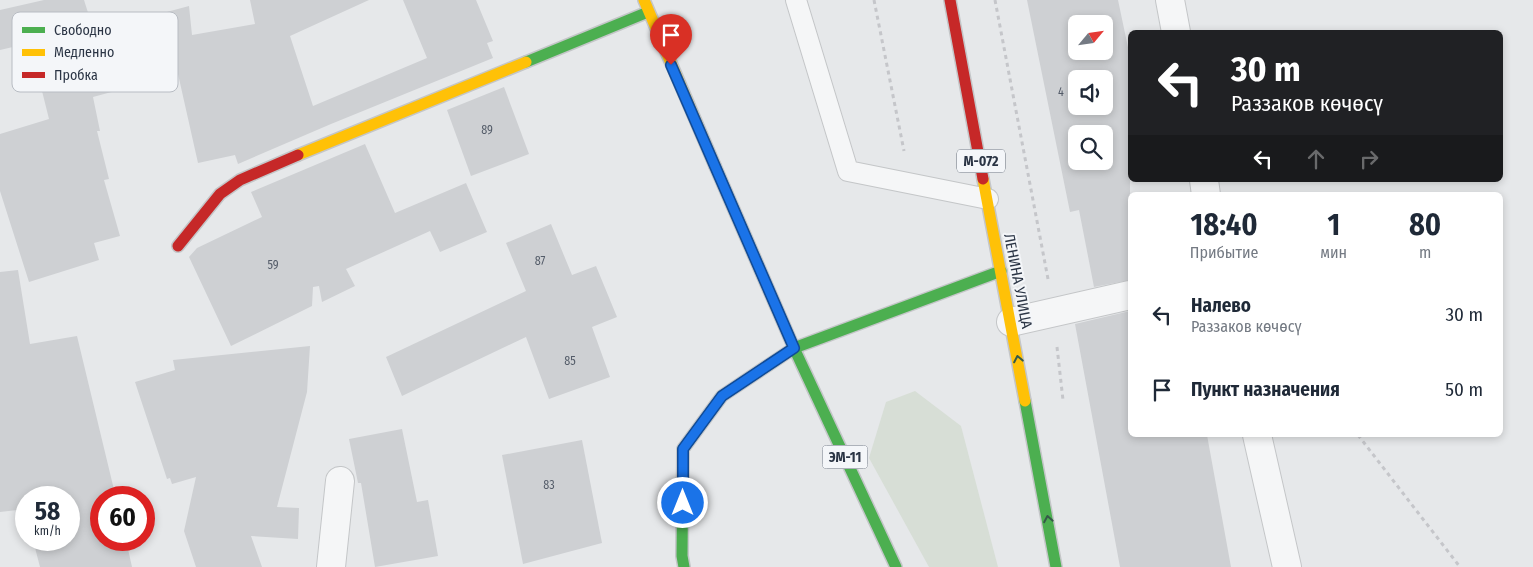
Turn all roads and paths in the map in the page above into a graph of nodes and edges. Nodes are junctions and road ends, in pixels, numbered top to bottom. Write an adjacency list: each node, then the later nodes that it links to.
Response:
1 (644, 0): 6 (main road, ЭМ-11)
2 (796, 0): 8 (lane)
3 (874, 0): 8 (path)
4 (950, 0): 9 (main road, ЛЕНИНА УЛИЦА / М-072)
5 (1170, 0): 7 (street)
6 (648, 12): 10 (main road); 14 (main road, ЭМ-11)
7 (1176, 30)
8 (910, 183): 9 (lane)
9 (988, 199): 11 (main road, ЛЕНИНА УЛИЦА / М-072)
10 (178, 246)
11 (1001, 271): 13 (main road, ЛЕНИНА УЛИЦА / М-072); 14 (main road)
12 (1128, 295): 13 (street)
13 (1011, 322): 21 (main road, ЛЕНИНА УЛИЦА / М-072, one-way to 13)
14 (794, 348): 19 (main road); 20 (main road, ЭМ-11)
15 (1258, 437): 22 (street)
16 (1360, 437): 23 (path)
17 (340, 481): 18 (street)
18 (331, 567)
19 (684, 567)
20 (896, 567)
21 (1056, 567)
22 (1288, 567)
23 (1460, 567)

